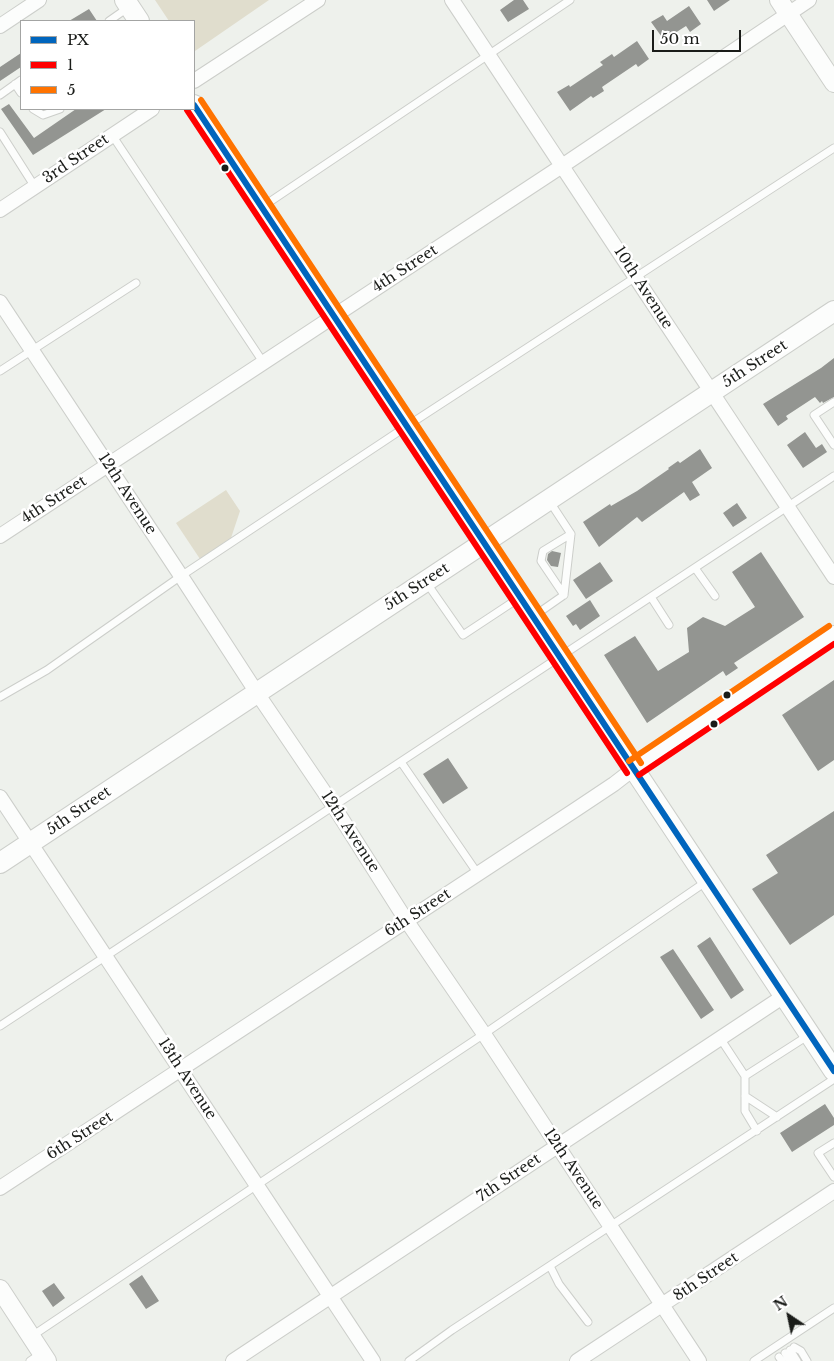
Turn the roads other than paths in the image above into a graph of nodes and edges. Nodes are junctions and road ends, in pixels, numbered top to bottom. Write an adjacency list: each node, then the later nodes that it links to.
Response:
1 (39, 0): 9 (street)
2 (318, 0): 11 (street)
3 (452, 0): 10 (street, 10th Avenue)
4 (570, 0): 10 (lane)
5 (809, 0): 6 (street, 4th Street)
6 (784, 7): 13 (street); 22 (street, 4th Street)
7 (131, 9): 8 (lane)
8 (111, 20)
9 (0, 26)
10 (488, 54): 22 (street, 10th Avenue); 24 (lane)
11 (195, 80)
12 (18, 82): 14 (lane)
13 (834, 83)
14 (0, 94)
15 (195, 106): 24 (main road)
16 (35, 110): 17 (lane)
17 (57, 110)
18 (150, 110): 20 (street, 3rd Street)
19 (0, 132): 23 (lane)
20 (112, 135): 23 (street, 3rd Street); 32 (lane)
21 (834, 148): 26 (lane)
22 (562, 166): 26 (street, 10th Avenue); 30 (street, 4th Street)
23 (35, 187): 25 (street, 3rd Street)
24 (262, 207): 30 (main road)
25 (0, 210)
26 (635, 277): 34 (street, 10th Avenue); 36 (lane)
27 (136, 283): 31 (lane)
28 (0, 302): 31 (street, 12th Avenue)
29 (834, 311): 34 (main road, 5th Street)
30 (334, 315): 32 (street, 4th Street); 36 (main road)
31 (32, 350): 33 (lane); 38 (street, 12th Avenue)
32 (262, 362): 38 (street, 4th Street)
33 (0, 371)
34 (712, 392): 40 (main road, 5th Street); 41 (street, 10th Avenue)
35 (834, 402): 37 (lane)
36 (407, 426): 44 (main road); 46 (lane)
37 (834, 445)
38 (108, 465): 43 (street, 4th Street); 46 (street, 12th Avenue)
39 (834, 476): 41 (lane)
40 (549, 500): 42 (lane); 44 (main road, 5th Street)
41 (788, 507): 45 (lane); 47 (street, 10th Avenue)
42 (571, 534): 49 (lane); 49 (lane)
43 (0, 536)
44 (485, 543): 48 (main road, 5th Street); 51 (main road)
45 (696, 568): 50 (lane); 52 (lane)
46 (182, 576): 57 (street, 12th Avenue); 58 (lane)
47 (834, 577)
48 (426, 582): 51 (lane); 57 (main road, 5th Street)
49 (564, 595): 53 (lane)
50 (715, 596)
51 (521, 597): 53 (main road)
52 (651, 597): 54 (lane); 56 (lane)
53 (534, 616): 56 (main road)
54 (669, 625)
55 (834, 634): 60 (street, 6th Street)
56 (560, 657): 59 (lane); 60 (main road)
57 (256, 693): 62 (street, 12th Avenue); 63 (main road, 5th Street)
58 (0, 697)
59 (402, 762): 62 (lane); 65 (lane)
60 (634, 768): 65 (street, 6th Street); 66 (main road)
61 (0, 797): 63 (street, 13th Avenue)
62 (333, 805): 67 (street, 12th Avenue); 68 (lane)
63 (31, 843): 64 (main road, 5th Street); 68 (street, 13th Avenue)
64 (0, 863)
65 (478, 874): 67 (street, 6th Street)
66 (708, 880): 69 (main road); 71 (lane)
67 (406, 920): 71 (street, 12th Avenue); 74 (street, 6th Street)
68 (106, 956): 70 (lane); 74 (street, 13th Avenue)
69 (784, 996): 72 (main road); 73 (street, 7th Street)
70 (0, 1026)
71 (484, 1034): 82 (street, 12th Avenue); 84 (lane)
72 (810, 1034): 75 (main road); 76 (lane)
73 (720, 1038): 76 (lane); 82 (street, 7th Street)
74 (180, 1070): 84 (street, 13th Avenue); 85 (street, 6th Street)
75 (834, 1071)
76 (745, 1076): 78 (lane)
77 (834, 1079): 79 (lane)
78 (745, 1096): 79 (lane); 80 (lane)
79 (777, 1116): 80 (lane)
80 (757, 1131): 87 (lane)
81 (834, 1143): 83 (lane)
82 (558, 1146): 87 (street, 12th Avenue); 90 (street, 7th Street)
83 (834, 1177)
84 (256, 1185): 90 (street, 13th Avenue); 94 (lane)
85 (0, 1188)
86 (834, 1191): 91 (street, 8th Street)
87 (610, 1226): 88 (lane); 91 (street, 12th Avenue)
88 (550, 1266): 93 (lane); 99 (lane)
89 (0, 1289): 94 (street)
90 (330, 1297): 97 (street, 7th Street); 98 (street, 13th Avenue)
91 (663, 1305): 100 (street, 8th Street); 101 (street, 12th Avenue)
92 (834, 1308): 102 (lane)
93 (588, 1322)
94 (32, 1336): 96 (street)
95 (786, 1354): 103 (lane); 104 (lane); 105 (lane)
96 (40, 1358)
97 (233, 1361)
98 (373, 1361)
99 (410, 1361)
100 (577, 1361)
101 (699, 1361)
102 (754, 1361)
103 (790, 1361)
104 (797, 1361)
105 (808, 1361)

